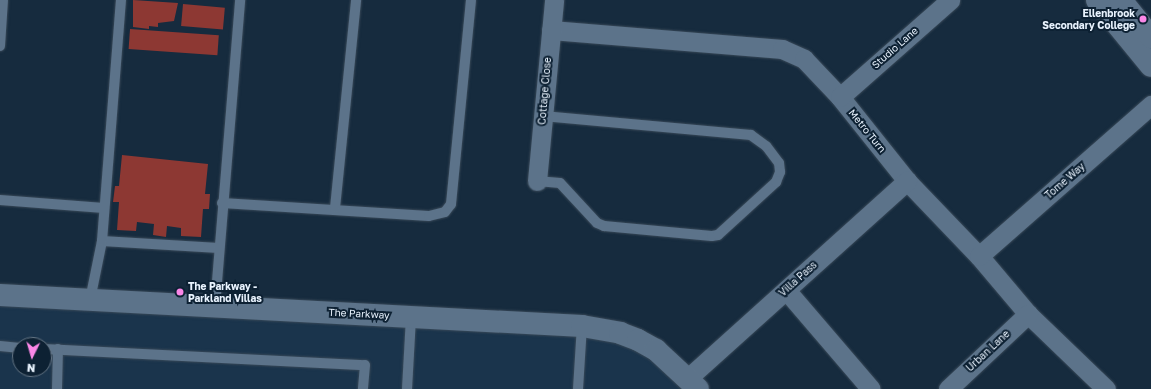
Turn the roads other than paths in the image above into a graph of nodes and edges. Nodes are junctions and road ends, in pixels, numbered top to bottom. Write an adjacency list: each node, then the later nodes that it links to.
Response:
1 (3, 0): 12 (lane)
2 (121, 0): 21 (lane)
3 (240, 0): 20 (lane)
4 (356, 0): 22 (lane)
5 (471, 0): 22 (lane)
6 (554, 0): 10 (street, Cottage Close)
7 (950, 0): 14 (street, Studio Lane)
8 (1097, 0): 13 (street)
9 (1121, 0): 11 (street)
10 (551, 30): 14 (street, Metro Turn); 16 (street, Cottage Close)
11 (1151, 37)
12 (0, 46)
13 (1151, 66)
14 (840, 96): 18 (street, Metro Turn)
15 (1151, 105): 25 (street, Tome Way)
16 (543, 116): 17 (street, Cottage Close); 17 (lane)
17 (537, 181)
18 (907, 181): 25 (street, Metro Turn); 26 (street, Villa Pass)
19 (0, 200): 21 (lane)
20 (222, 203): 22 (lane); 24 (lane)
21 (104, 208): 23 (lane)
22 (335, 208)
23 (102, 241): 24 (lane); 28 (lane)
24 (219, 248): 29 (lane)
25 (979, 256): 30 (street, Metro Turn)
26 (786, 290): 37 (street, Villa Pass); 42 (street)
27 (0, 295): 28 (street, The Parkway)
28 (90, 300): 29 (street, The Parkway)
29 (215, 306): 31 (street, The Parkway)
30 (1028, 314): 43 (street, Urban Lane); 44 (street, Metro Turn)
31 (411, 317): 32 (street, The Parkway); 40 (lane)
32 (582, 326): 37 (street, The Parkway); 41 (lane)
33 (0, 346): 34 (lane)
34 (12, 347)
35 (52, 349): 36 (lane)
36 (58, 349): 38 (lane); 39 (lane)
37 (693, 383)
38 (57, 389)
39 (363, 389)
40 (406, 389)
41 (578, 389)
42 (871, 389)
43 (948, 389)
44 (1106, 389)

